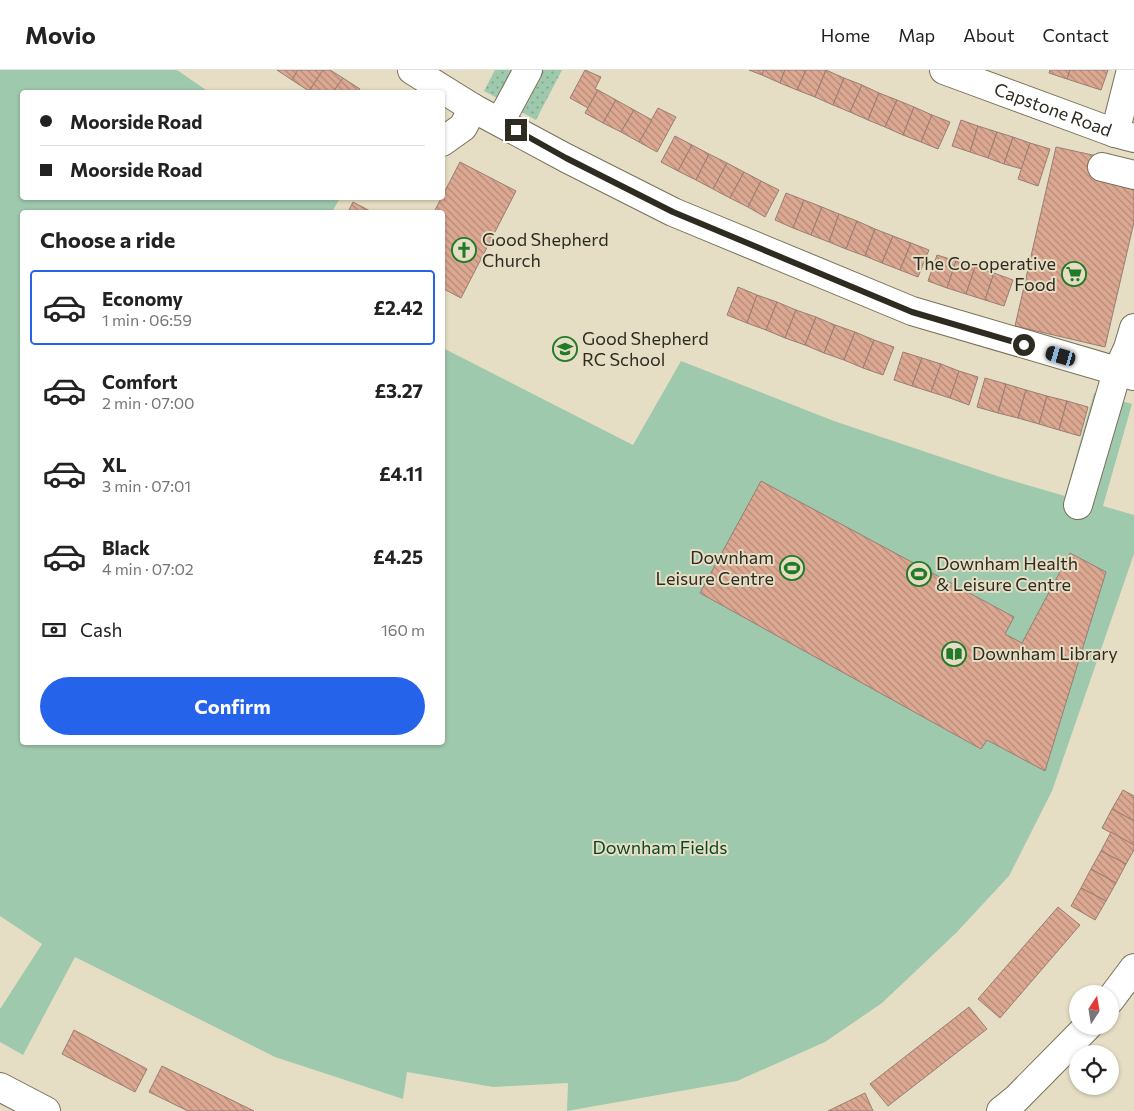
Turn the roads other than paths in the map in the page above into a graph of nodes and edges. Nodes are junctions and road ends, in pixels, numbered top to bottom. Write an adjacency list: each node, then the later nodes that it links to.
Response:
1 (412, 70): 5 (street)
2 (528, 70): 8 (street)
3 (944, 70): 9 (street, Capstone Road)
4 (1131, 70): 9 (street)
5 (444, 90)
6 (445, 91): 7 (street)
7 (473, 108): 8 (street); 10 (street)
8 (500, 122): 14 (street)
9 (1125, 135)
10 (445, 140)
11 (1102, 167): 12 (street)
12 (1134, 175)
13 (1134, 328): 14 (street)
14 (1126, 374): 15 (street)
15 (1078, 505)
16 (1134, 968): 17 (street)
17 (1119, 988)
18 (1079, 1035): 21 (street)
19 (0, 1088): 20 (street)
20 (46, 1111)
21 (1001, 1111)

